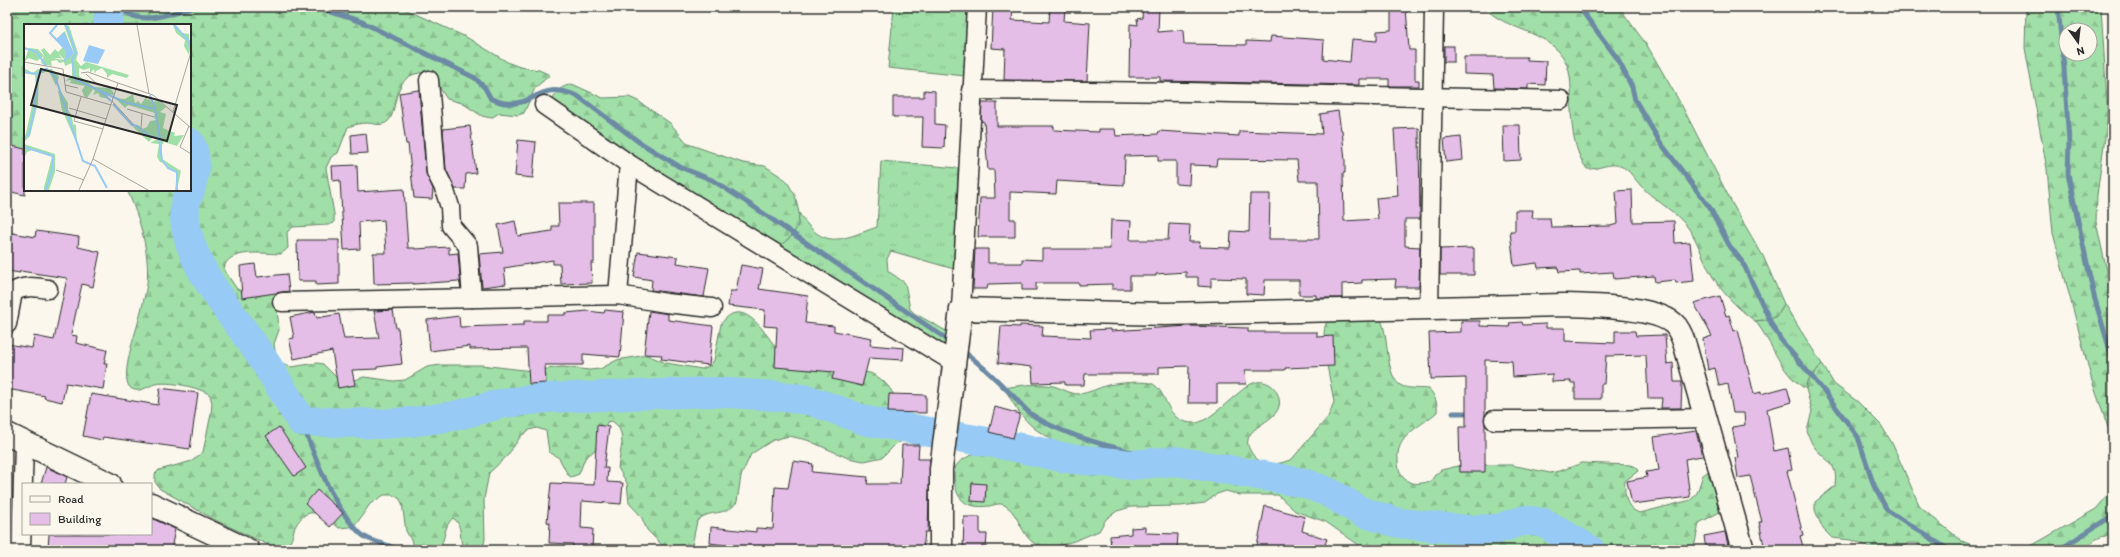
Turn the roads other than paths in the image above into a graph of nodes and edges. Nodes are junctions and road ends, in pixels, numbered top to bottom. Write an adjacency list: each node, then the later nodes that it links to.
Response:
1 (977, 7): 4 (street)
2 (1434, 7): 5 (street)
3 (429, 80): 11 (street)
4 (971, 90): 5 (street); 14 (street)
5 (1434, 97): 6 (street); 15 (street)
6 (1561, 100)
7 (544, 105): 8 (street)
8 (629, 164): 10 (street); 17 (street)
9 (48, 289): 16 (street)
10 (618, 295): 11 (street); 13 (street)
11 (472, 298): 12 (street)
12 (282, 302)
13 (712, 308)
14 (960, 309): 15 (street); 17 (street)
15 (1429, 309): 18 (street)
16 (7, 324)
17 (956, 350): 25 (street)
18 (1706, 418): 19 (street); 26 (street)
19 (1494, 420)
20 (15, 438): 21 (street); 23 (street)
21 (108, 483)
22 (152, 504): 24 (street)
23 (21, 550)
24 (248, 550)
25 (941, 550)
26 (1743, 550)

